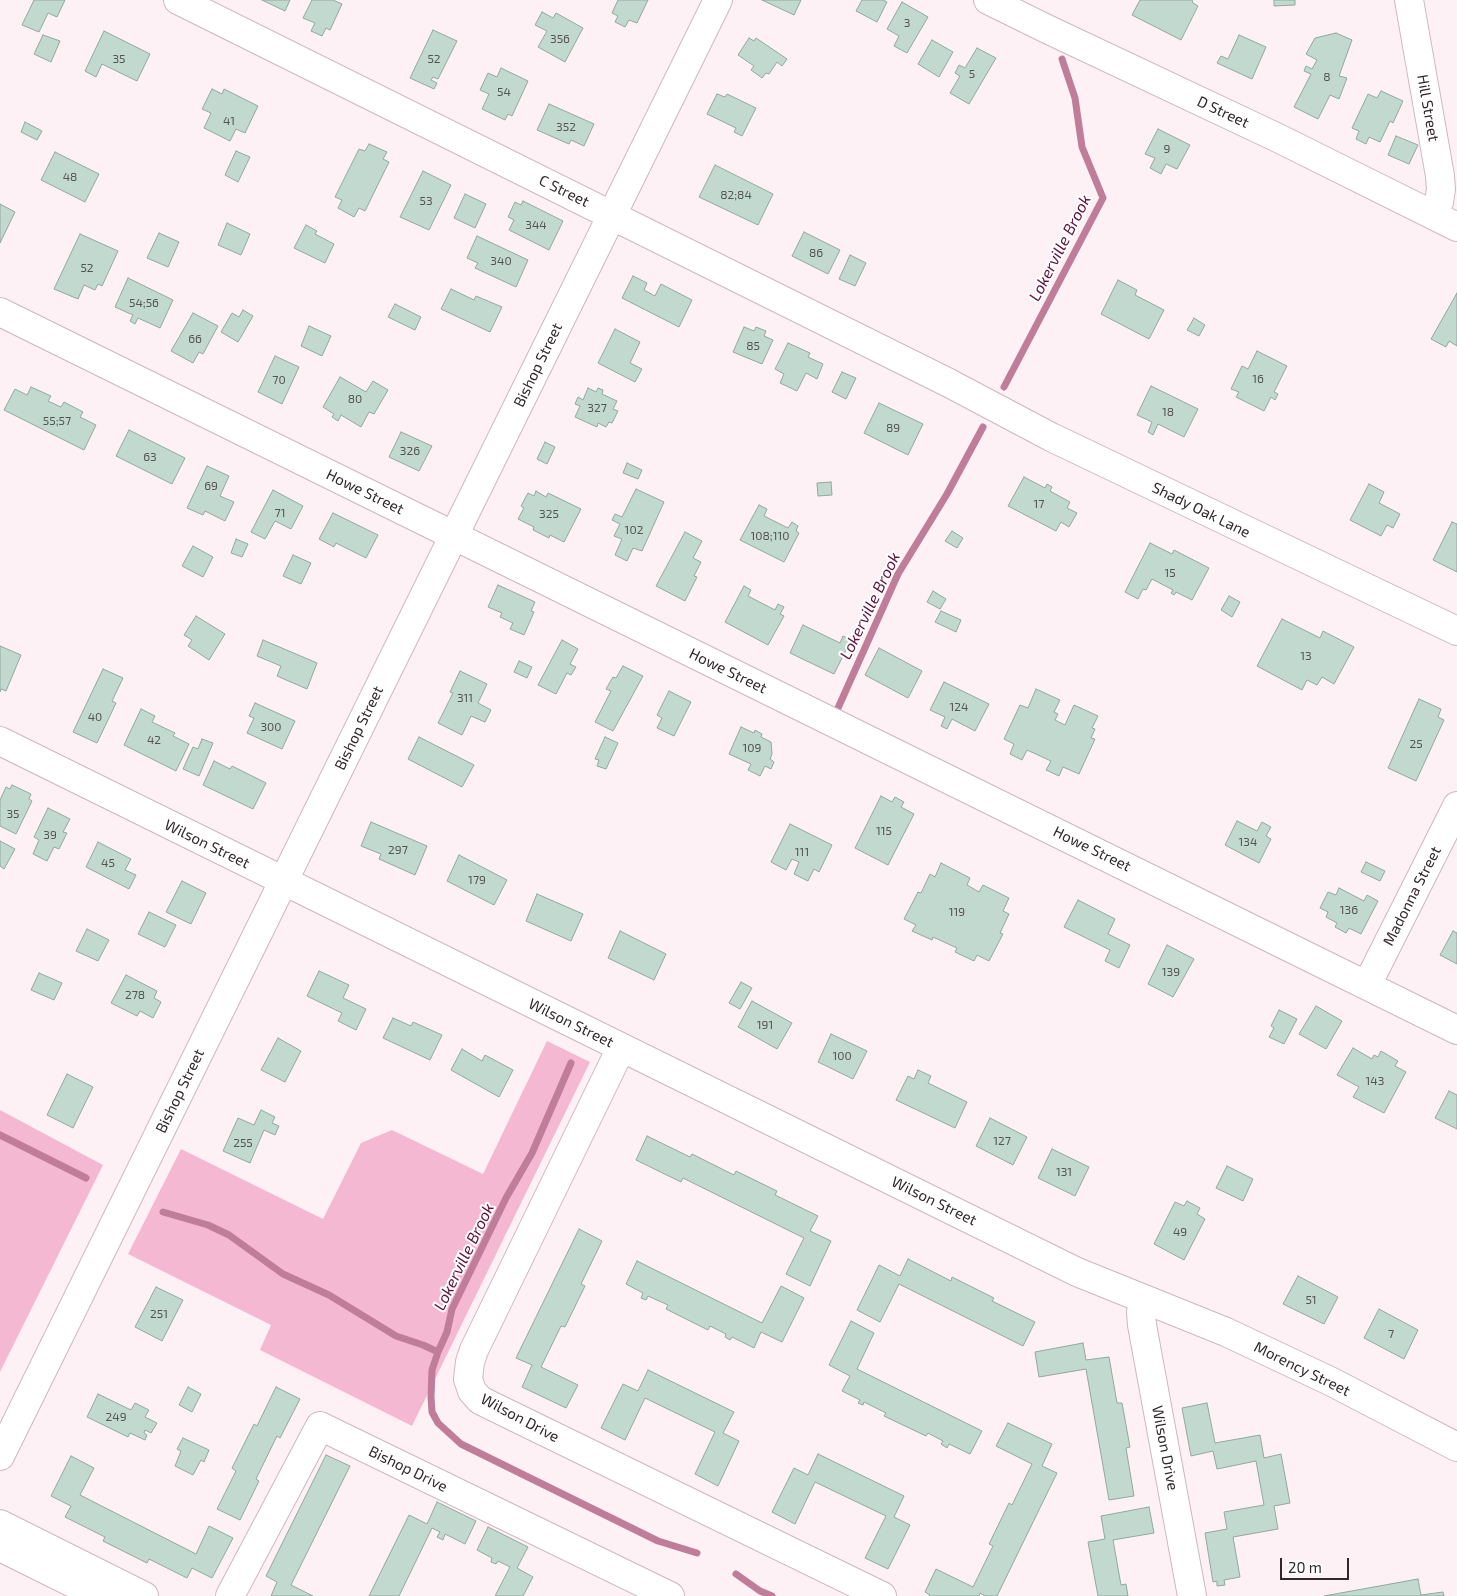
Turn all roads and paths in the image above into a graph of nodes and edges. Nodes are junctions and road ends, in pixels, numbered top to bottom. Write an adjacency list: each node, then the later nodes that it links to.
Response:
1 (178, 0): 5 (street, C Street)
2 (718, 0): 5 (street, Bishop Street)
3 (988, 0): 6 (street, D Street)
4 (1409, 0): 6 (street, Hill Street)
5 (612, 215): 9 (street, C Street); 10 (street, Bishop Street)
6 (1433, 215): 7 (street, D Street)
7 (1457, 227)
8 (0, 312): 10 (street, Howe Street)
9 (949, 383): 11 (street, Shady Oak Lane)
10 (454, 536): 14 (street, Bishop Street); 15 (street, Howe Street)
11 (1457, 631)
12 (0, 741): 14 (street, Wilson Street)
13 (1457, 806): 15 (street, Madonna Street)
14 (283, 882): 17 (street, Wilson Street); 20 (street, Bishop Street)
15 (1367, 985): 16 (street, Howe Street)
16 (1457, 1030)
17 (621, 1048): 18 (street, Wilson Street); 27 (street, Wilson Drive)
18 (1143, 1300): 19 (street, Morency Street); 28 (street, Wilson Drive)
19 (1457, 1447)
20 (0, 1456)
21 (0, 1524): 24 (street)
22 (0, 1546): 23 (street)
23 (99, 1596)
24 (144, 1596)
25 (230, 1596): 26 (street, Bishop Drive)
26 (670, 1596)
27 (882, 1596)
28 (1192, 1596)

